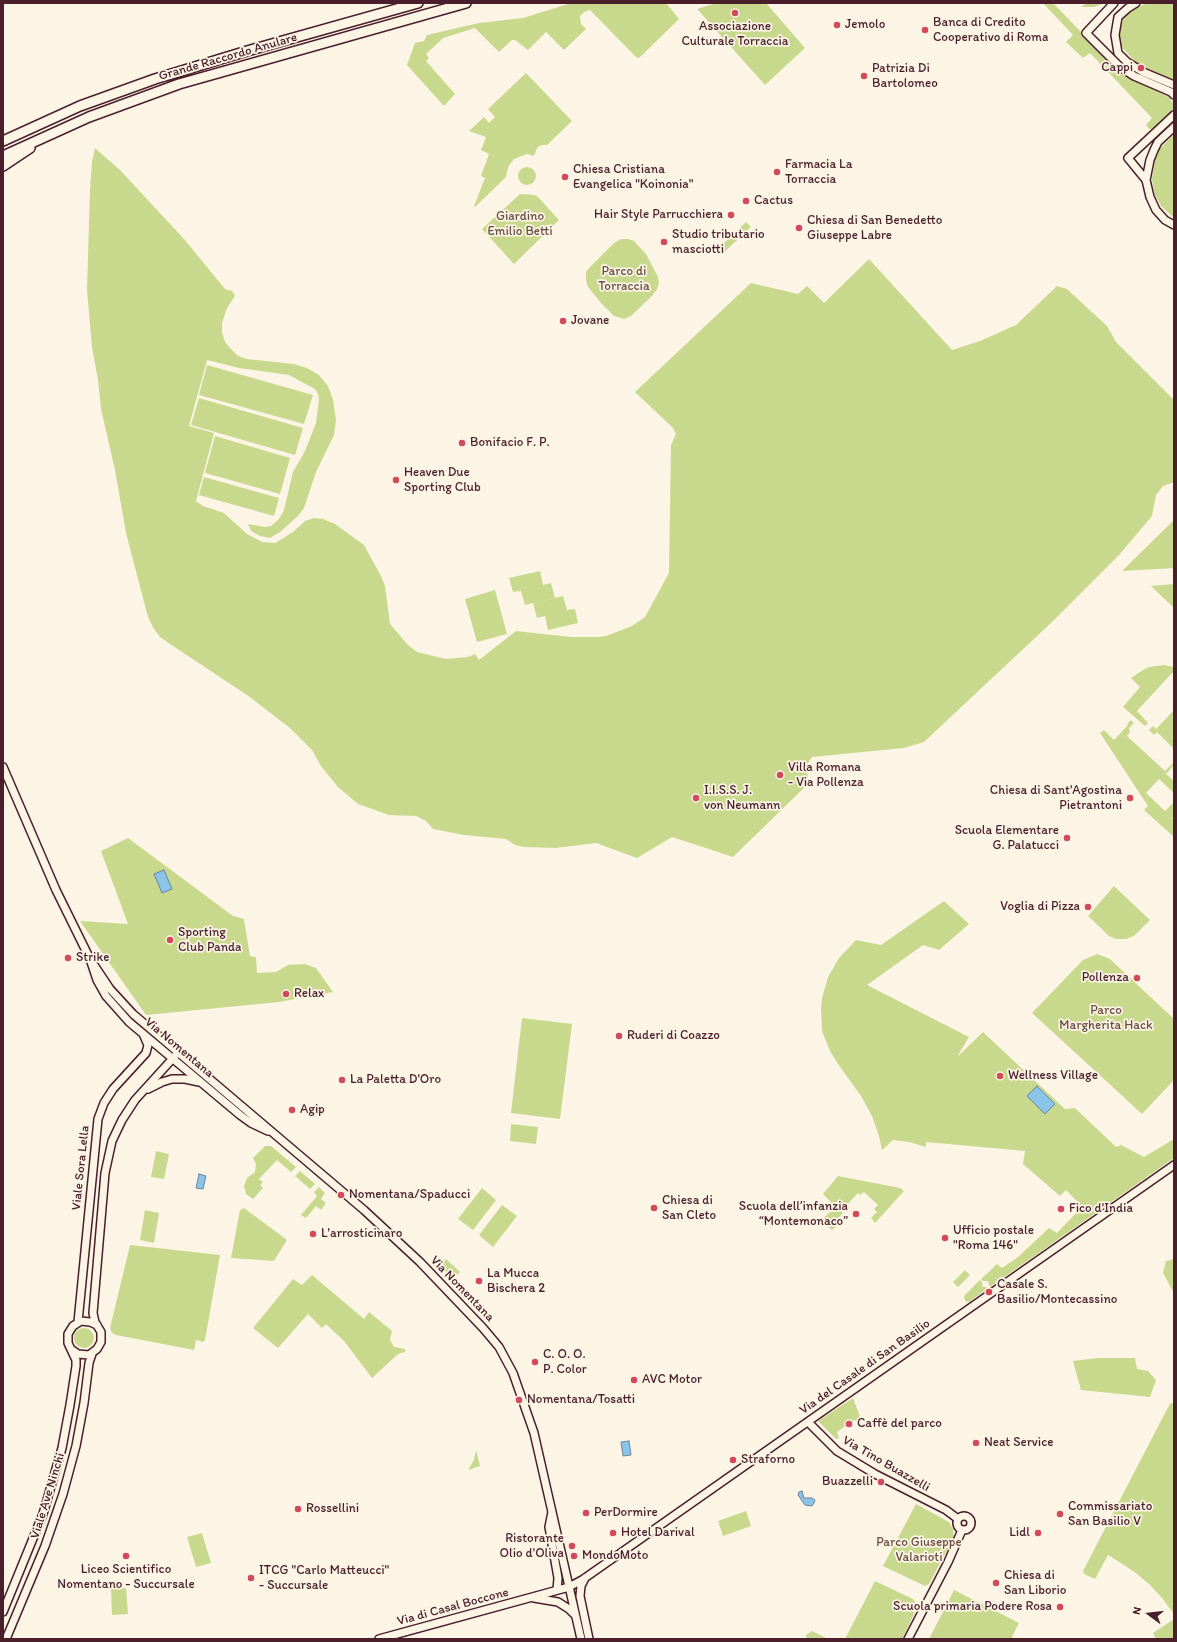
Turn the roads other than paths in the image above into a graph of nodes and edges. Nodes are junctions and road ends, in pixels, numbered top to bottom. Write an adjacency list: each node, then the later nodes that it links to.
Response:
1 (418, 3): 10 (highway, Grande Raccordo Anulare)
2 (466, 3): 9 (highway, Grande Raccordo Anulare)
3 (1136, 3): 5 (main road)
4 (1112, 5): 6 (main road)
5 (1174, 85)
6 (1174, 95)
7 (1174, 115): 13 (main road)
8 (1174, 127): 13 (main road)
9 (45, 136): 11 (highway, Grande Raccordo Anulare); 12 (highway)
10 (4, 140)
11 (3, 156)
12 (3, 166)
13 (1146, 180): 14 (main road)
14 (1174, 225)
15 (3, 767): 16 (main road, Via Nomentana)
16 (90, 959): 17 (main road, Via Nomentana); 18 (main road, Via Nomentana)
17 (143, 1034): 18 (main road, Via Nomentana); 23 (main road, Viale Sora Lella)
18 (175, 1056): 19 (main road, Via Nomentana); 20 (main road, Viale Sora Lella); 21 (main road, Via Nomentana)
19 (202, 1083): 20 (main road, Viale Sora Lella); 21 (main road, Via Nomentana)
20 (138, 1096): 24 (main road, Viale Sora Lella)
21 (275, 1134): 28 (main road, Via Nomentana)
22 (1174, 1165): 27 (main road, Via del Casale di San Basilio)
23 (78, 1322): 24 (main road); 25 (main road)
24 (97, 1326): 26 (main road)
25 (71, 1349): 26 (main road); 35 (main road, Viale Ave Ninchi)
26 (92, 1354): 37 (main road, Viale Ave Ninchi)
27 (808, 1422): 29 (main road, Via Tino Buazzelli); 31 (main road, Via del Casale di San Basilio)
28 (552, 1512): 32 (main road, Via Nomentana); 33 (main road, Via Nomentana)
29 (958, 1519): 30 (main road); 30 (main road)
30 (962, 1530): 41 (main road)
31 (585, 1578): 32 (main road, Via del Casale di San Basilio); 40 (main road)
32 (569, 1587): 33 (main road, Via di Casal Boccone); 36 (main road, Via Nomentana)
33 (557, 1590): 34 (main road, Via di Casal Boccone)
34 (532, 1597): 36 (main road, Via di Casal Boccone); 38 (main road, Via di Casal Boccone)
35 (3, 1612)
36 (576, 1616): 39 (main road, Via Nomentana)
37 (6, 1639)
38 (379, 1639)
39 (581, 1639)
40 (589, 1639)
41 (908, 1639)

